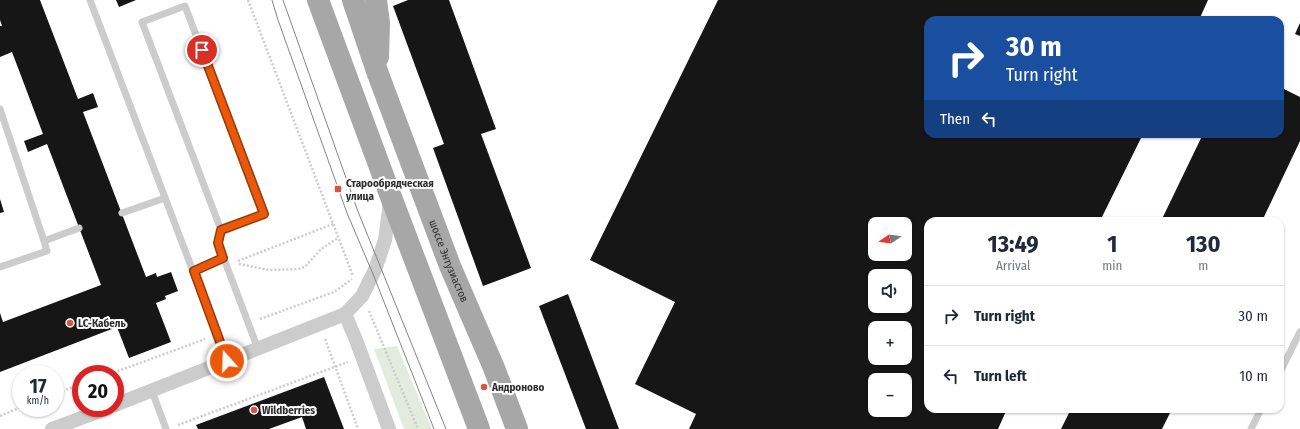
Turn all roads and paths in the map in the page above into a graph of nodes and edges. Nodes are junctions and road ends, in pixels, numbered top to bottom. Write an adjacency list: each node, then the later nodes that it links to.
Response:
1 (90, 0): 11 (lane)
2 (248, 0): 13 (path)
3 (306, 0): 7 (main road)
4 (318, 0): 7 (main road)
5 (353, 0): 8 (main road, шоссе Энтузиастов)
6 (376, 0): 8 (main road)
7 (339, 57): 10 (main road)
8 (378, 74): 49 (main road, шоссе Энтузиастов)
9 (0, 109): 17 (lane)
10 (390, 197): 22 (street); 48 (main road)
11 (165, 198): 12 (lane); 20 (lane)
12 (122, 213)
13 (333, 224): 16 (path); 16 (path)
14 (79, 228): 17 (lane)
15 (221, 230): 15 (lane); 18 (lane)
16 (338, 238): 21 (path)
17 (44, 241): 19 (lane)
18 (223, 258): 20 (lane); 24 (lane)
19 (0, 267)
20 (194, 271): 26 (lane)
21 (354, 277): 22 (path); 24 (path)
22 (362, 296): 23 (street); 29 (path)
23 (345, 314): 28 (street); 46 (street)
24 (248, 323): 28 (lane)
25 (1300, 332): 33 (lane)
26 (218, 334): 31 (lane); 35 (path)
27 (324, 335): 34 (path)
28 (258, 349): 31 (street)
29 (386, 351): 30 (path); 47 (path)
30 (381, 352)
31 (227, 361): 36 (street)
32 (353, 361): 34 (path)
33 (1284, 364)
34 (335, 366): 42 (path); 45 (path)
35 (124, 369)
36 (152, 391): 37 (street); 44 (lane)
37 (124, 402)
38 (12, 411): 40 (path)
39 (1260, 413): 50 (lane)
40 (0, 416)
41 (84, 417): 43 (street)
42 (173, 426)
43 (52, 429)
44 (166, 429)
45 (358, 429)
46 (389, 429)
47 (418, 429)
48 (479, 429)
49 (517, 429)
50 (1251, 429)

